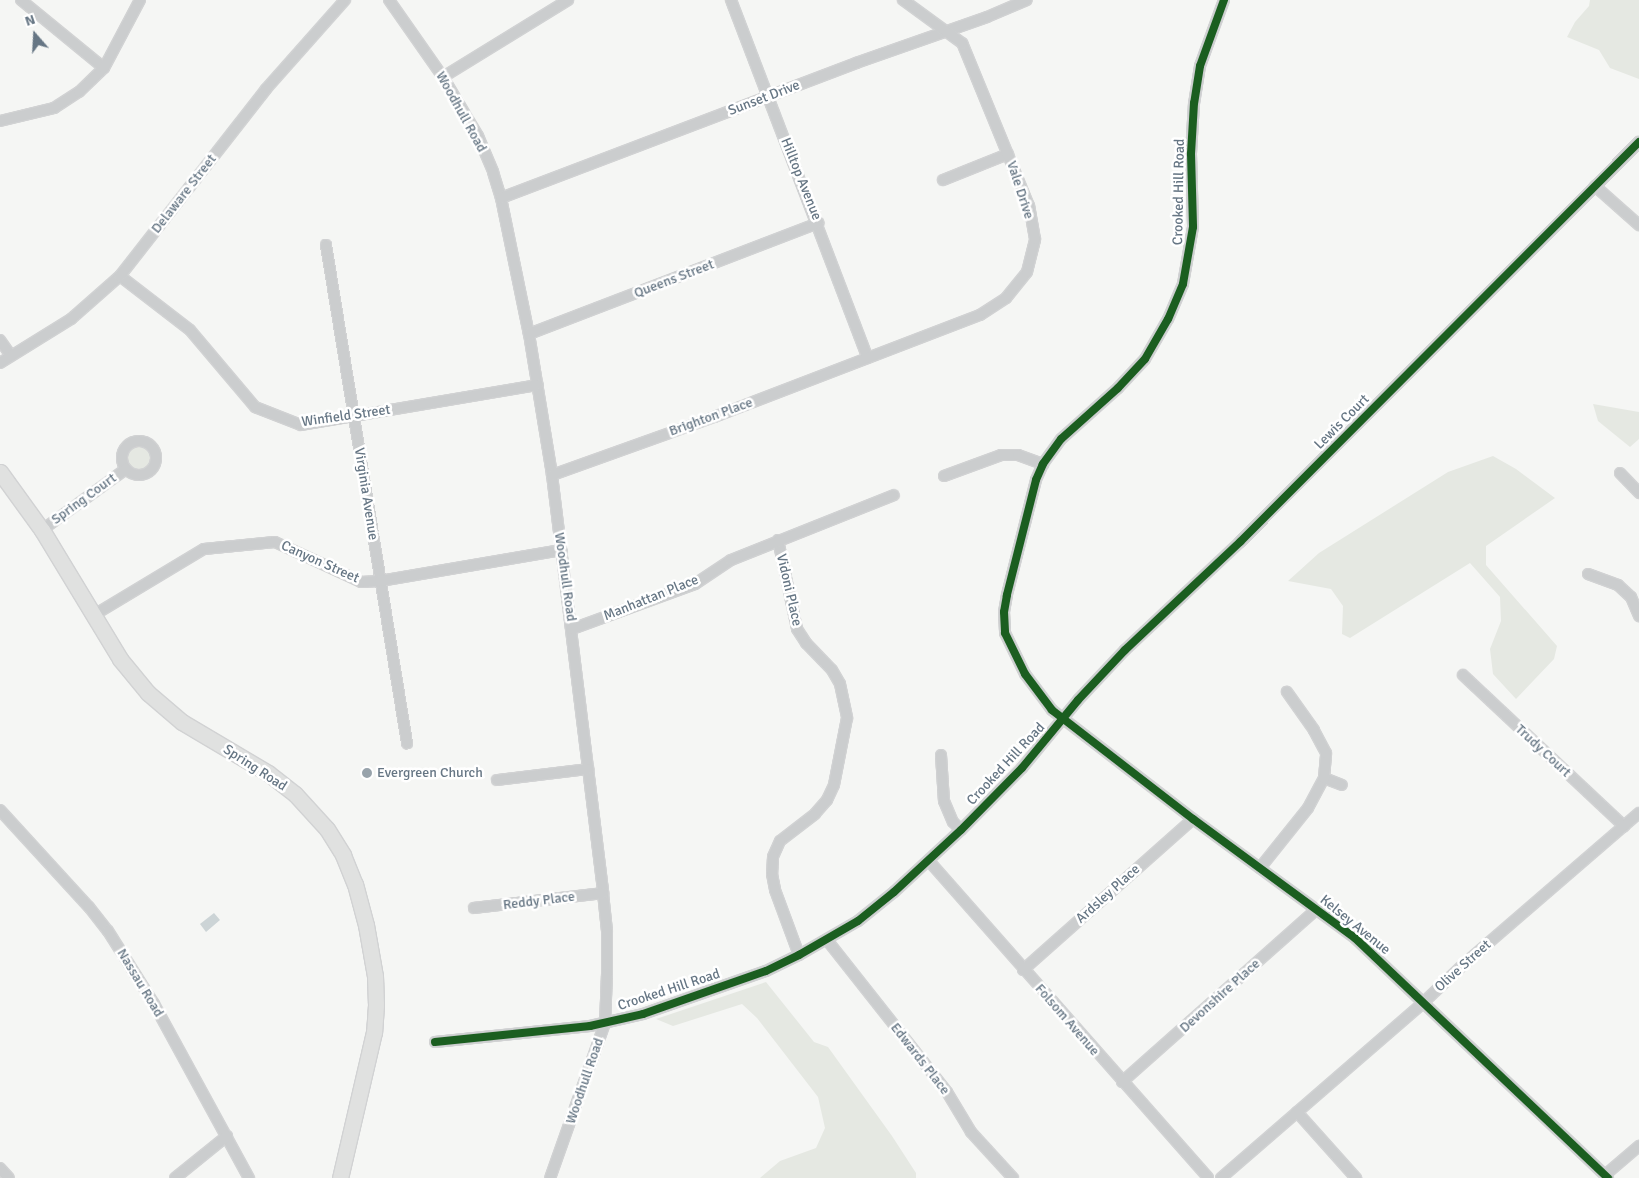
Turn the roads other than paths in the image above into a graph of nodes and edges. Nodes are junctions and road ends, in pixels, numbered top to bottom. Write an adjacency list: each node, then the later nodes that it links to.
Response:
1 (21, 0): 11 (street)
2 (140, 0): 11 (street)
3 (345, 0): 23 (street, Delaware Street)
4 (389, 0): 12 (street, Woodhull Road)
5 (568, 0): 12 (street)
6 (731, 0): 13 (street, Hilltop Avenue)
7 (903, 0): 10 (street, Vale Drive)
8 (1027, 0): 10 (street, Sunset Drive)
9 (1224, 0): 31 (street, Crooked Hill Road)
10 (946, 31): 13 (street, Sunset Drive); 16 (street, Vale Drive)
11 (104, 68): 14 (street)
12 (443, 77): 19 (street, Woodhull Road)
13 (768, 96): 19 (street, Sunset Drive); 20 (street, Hilltop Avenue)
14 (0, 121)
15 (1639, 142): 18 (street, Lewis Court)
16 (1008, 154): 17 (street); 27 (street, Vale Drive)
17 (943, 180)
18 (1595, 186): 21 (street); 49 (street, Lewis Court)
19 (501, 198): 24 (street, Woodhull Road)
20 (818, 223): 24 (street, Queens Street); 27 (street, Hilltop Avenue)
21 (1639, 225)
22 (326, 245): 30 (street, Virginia Avenue)
23 (120, 276): 26 (street, Delaware Street); 30 (street, Winfield Street)
24 (529, 334): 29 (street, Woodhull Road)
25 (0, 340): 26 (street)
26 (11, 356): 28 (street, Delaware Street)
27 (868, 358): 35 (street, Brighton Place)
28 (0, 363)
29 (538, 385): 30 (street, Winfield Street); 35 (street, Woodhull Road)
30 (354, 416): 43 (street, Virginia Avenue)
31 (1043, 464): 36 (street); 49 (street, Crooked Hill Road)
32 (126, 469): 39 (street, Spring Court)
33 (0, 472): 39 (main road, Spring Road)
34 (1620, 473): 37 (street)
35 (552, 475): 41 (street, Woodhull Road)
36 (944, 476)
37 (1639, 493)
38 (894, 496): 40 (street, Manhattan Place)
39 (42, 530): 44 (main road, Spring Road)
40 (778, 540): 46 (street, Manhattan Place); 67 (street, Vidoni Place)
41 (561, 550): 43 (street, Canyon Street); 46 (street, Woodhull Road)
42 (1588, 574): 45 (street)
43 (380, 581): 44 (street, Canyon Street); 50 (street, Virginia Avenue)
44 (94, 616): 81 (main road, Spring Road)
45 (1639, 616)
46 (572, 629): 52 (street, Woodhull Road)
47 (1463, 675): 59 (street, Trudy Court)
48 (1287, 692): 53 (street)
49 (1063, 720): 58 (street, Kelsey Avenue); 60 (street, Crooked Hill Road)
50 (406, 743)
51 (941, 755): 60 (street)
52 (588, 769): 54 (street); 63 (street, Woodhull Road)
53 (1324, 778): 55 (street); 62 (street)
54 (497, 780)
55 (1342, 785)
56 (0, 810): 74 (street, Nassau Road)
57 (1639, 814): 59 (street, Olive Street)
58 (1193, 819): 62 (street, Kelsey Avenue); 68 (street, Ardsley Place)
59 (1624, 826): 69 (street, Olive Street)
60 (961, 830): 61 (street, Crooked Hill Road)
61 (928, 861): 66 (street, Crooked Hill Road); 68 (street, Folsom Avenue)
62 (1260, 868): 65 (street, Kelsey Avenue)
63 (603, 893): 64 (street, Reddy Place); 70 (street, Woodhull Road)
64 (474, 908)
65 (1317, 909): 69 (street, Kelsey Avenue); 72 (street, Devonshire Place)
66 (827, 940): 67 (street, Crooked Hill Road); 83 (street, Edwards Place)
67 (800, 955): 70 (street, Crooked Hill Road)
68 (1023, 970): 72 (street, Folsom Avenue)
69 (1424, 1002): 73 (street, Olive Street); 77 (street, Kelsey Avenue)
70 (605, 1023): 71 (street, Crooked Hill Road); 82 (street, Woodhull Road)
71 (436, 1042)
72 (1122, 1082): 84 (street, Folsom Avenue)
73 (1297, 1112): 85 (street, Olive Street); 86 (street)
74 (227, 1136): 79 (street); 80 (street, Nassau Road)
75 (1639, 1146): 77 (street)
76 (0, 1168): 78 (street)
77 (1606, 1176)
78 (9, 1178)
79 (175, 1178)
80 (249, 1178)
81 (340, 1178)
82 (550, 1178)
83 (1013, 1178)
84 (1208, 1178)
85 (1221, 1178)
86 (1356, 1178)

